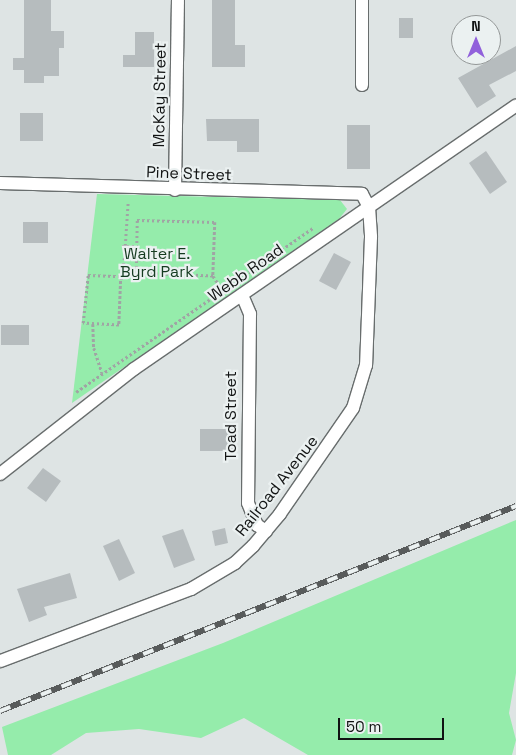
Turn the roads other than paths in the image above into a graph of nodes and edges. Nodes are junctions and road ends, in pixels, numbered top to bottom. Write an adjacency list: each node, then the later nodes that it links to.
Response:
1 (178, 0): 6 (street, McKay Street)
2 (362, 0): 3 (street)
3 (362, 85)
4 (516, 105): 7 (street, Webb Road)
5 (0, 183): 6 (street, Pine Street)
6 (175, 190): 7 (street, Pine Street)
7 (369, 207): 8 (street, Webb Road); 10 (street, Railroad Avenue)
8 (242, 296): 9 (street, Webb Road); 10 (street, Toad Street)
9 (0, 474)
10 (266, 531): 11 (street, Railroad Avenue)
11 (0, 661)

